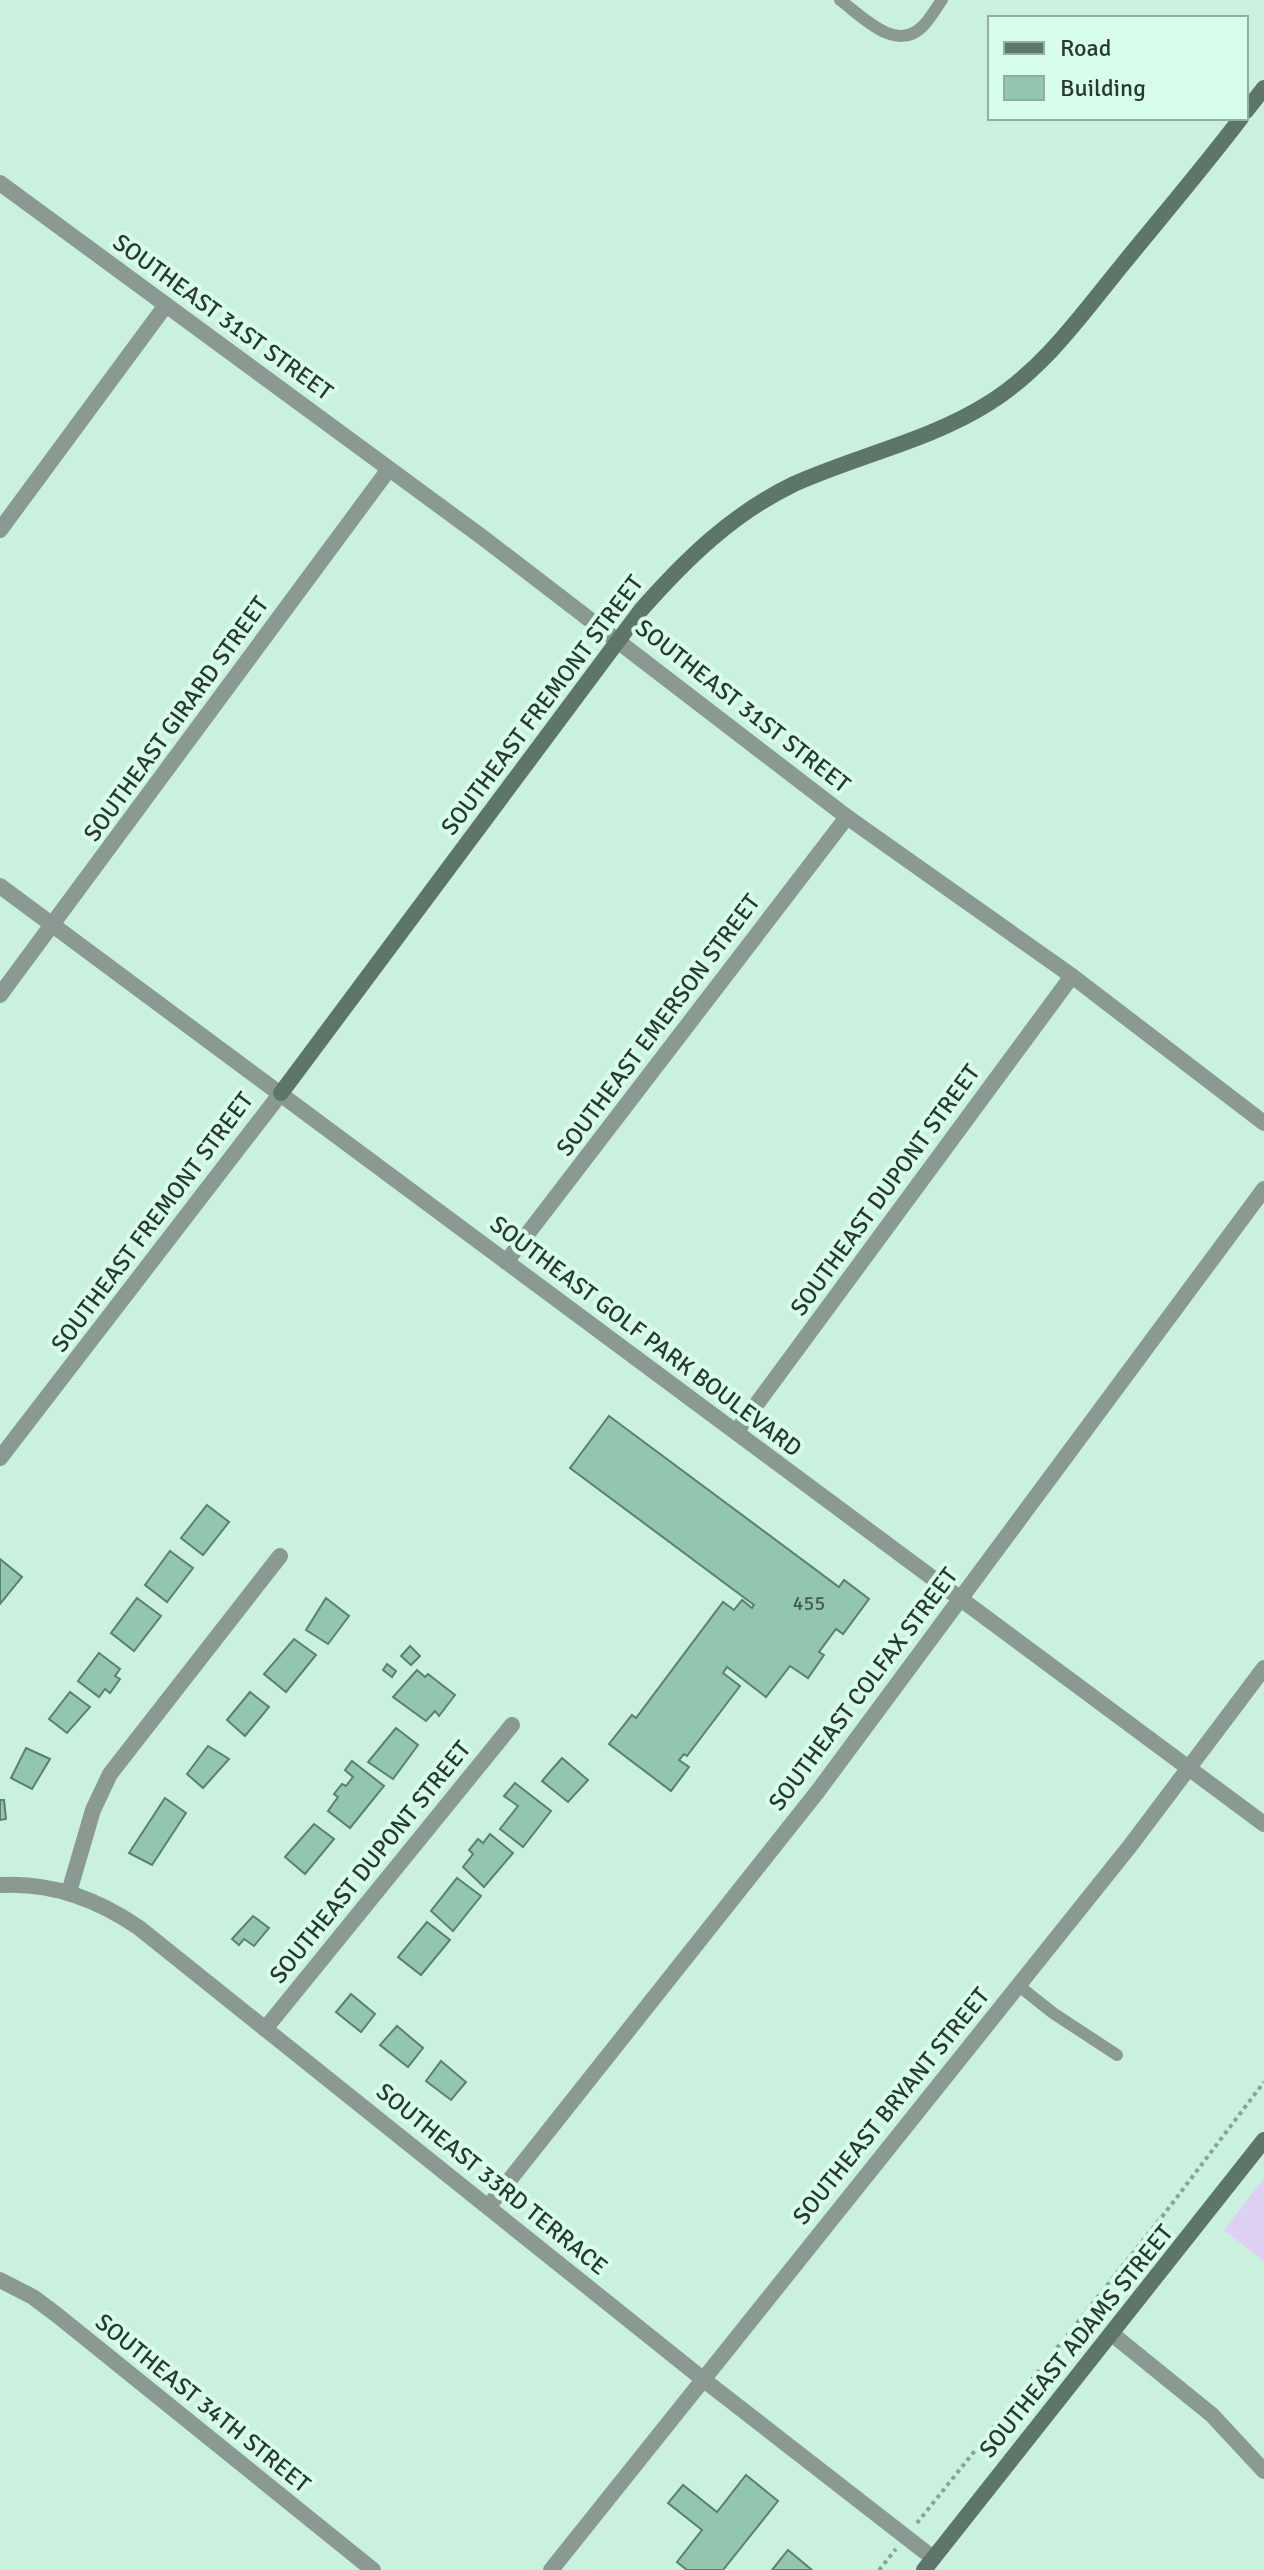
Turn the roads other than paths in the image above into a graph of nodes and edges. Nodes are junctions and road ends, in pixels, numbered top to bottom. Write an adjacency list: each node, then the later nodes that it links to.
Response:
1 (840, 0): 2 (lane)
2 (942, 0)
3 (1264, 88): 4 (street)
4 (1248, 108)
5 (1239, 120): 10 (street, SOUTHEAST FREMONT STREET)
6 (0, 183): 7 (street, SOUTHEAST 31ST STREET)
7 (166, 305): 8 (street, SOUTHEAST 31ST STREET); 9 (street)
8 (389, 469): 10 (street, SOUTHEAST 31ST STREET); 13 (street, SOUTHEAST GIRARD STREET)
9 (0, 530)
10 (618, 640): 11 (street, SOUTHEAST 31ST STREET); 16 (street, SOUTHEAST FREMONT STREET)
11 (847, 817): 14 (street, SOUTHEAST 31ST STREET); 19 (street, SOUTHEAST EMERSON STREET)
12 (0, 886): 13 (street, SOUTHEAST GOLF PARK BOULEVARD)
13 (53, 926): 15 (street, SOUTHEAST GIRARD STREET); 16 (street, SOUTHEAST GOLF PARK BOULEVARD)
14 (1072, 976): 17 (street, SOUTHEAST 31ST STREET); 20 (street, SOUTHEAST DUPONT STREET)
15 (0, 995)
16 (281, 1093): 19 (street, SOUTHEAST GOLF PARK BOULEVARD); 21 (street, SOUTHEAST FREMONT STREET)
17 (1264, 1123)
18 (1264, 1189): 23 (street, SOUTHEAST COLFAX STREET)
19 (506, 1262): 20 (street, SOUTHEAST GOLF PARK BOULEVARD)
20 (736, 1432): 23 (street, SOUTHEAST GOLF PARK BOULEVARD)
21 (0, 1458)
22 (280, 1556): 29 (street)
23 (961, 1599): 26 (street, SOUTHEAST GOLF PARK BOULEVARD); 34 (street, SOUTHEAST COLFAX STREET)
24 (1264, 1668): 26 (street, SOUTHEAST BRYANT STREET)
25 (512, 1725): 31 (street, SOUTHEAST DUPONT STREET)
26 (1189, 1768): 27 (street, SOUTHEAST GOLF PARK BOULEVARD); 30 (street, SOUTHEAST BRYANT STREET)
27 (1264, 1824)
28 (0, 1885): 29 (street, SOUTHEAST 33RD TERRACE)
29 (69, 1892): 31 (street, SOUTHEAST 33RD TERRACE)
30 (1019, 1986): 32 (lane); 37 (street, SOUTHEAST BRYANT STREET)
31 (265, 2029): 34 (street, SOUTHEAST 33RD TERRACE)
32 (1117, 2055)
33 (1264, 2140): 36 (street, SOUTHEAST ADAMS STREET)
34 (488, 2207): 37 (street, SOUTHEAST 33RD TERRACE)
35 (0, 2280): 40 (street, SOUTHEAST 34TH STREET)
36 (1112, 2334): 38 (street); 39 (street, SOUTHEAST ADAMS STREET)
37 (704, 2380): 39 (street, SOUTHEAST 33RD TERRACE); 41 (street, SOUTHEAST BRYANT STREET)
38 (1264, 2471)
39 (928, 2564)
40 (373, 2570)
41 (551, 2570)

